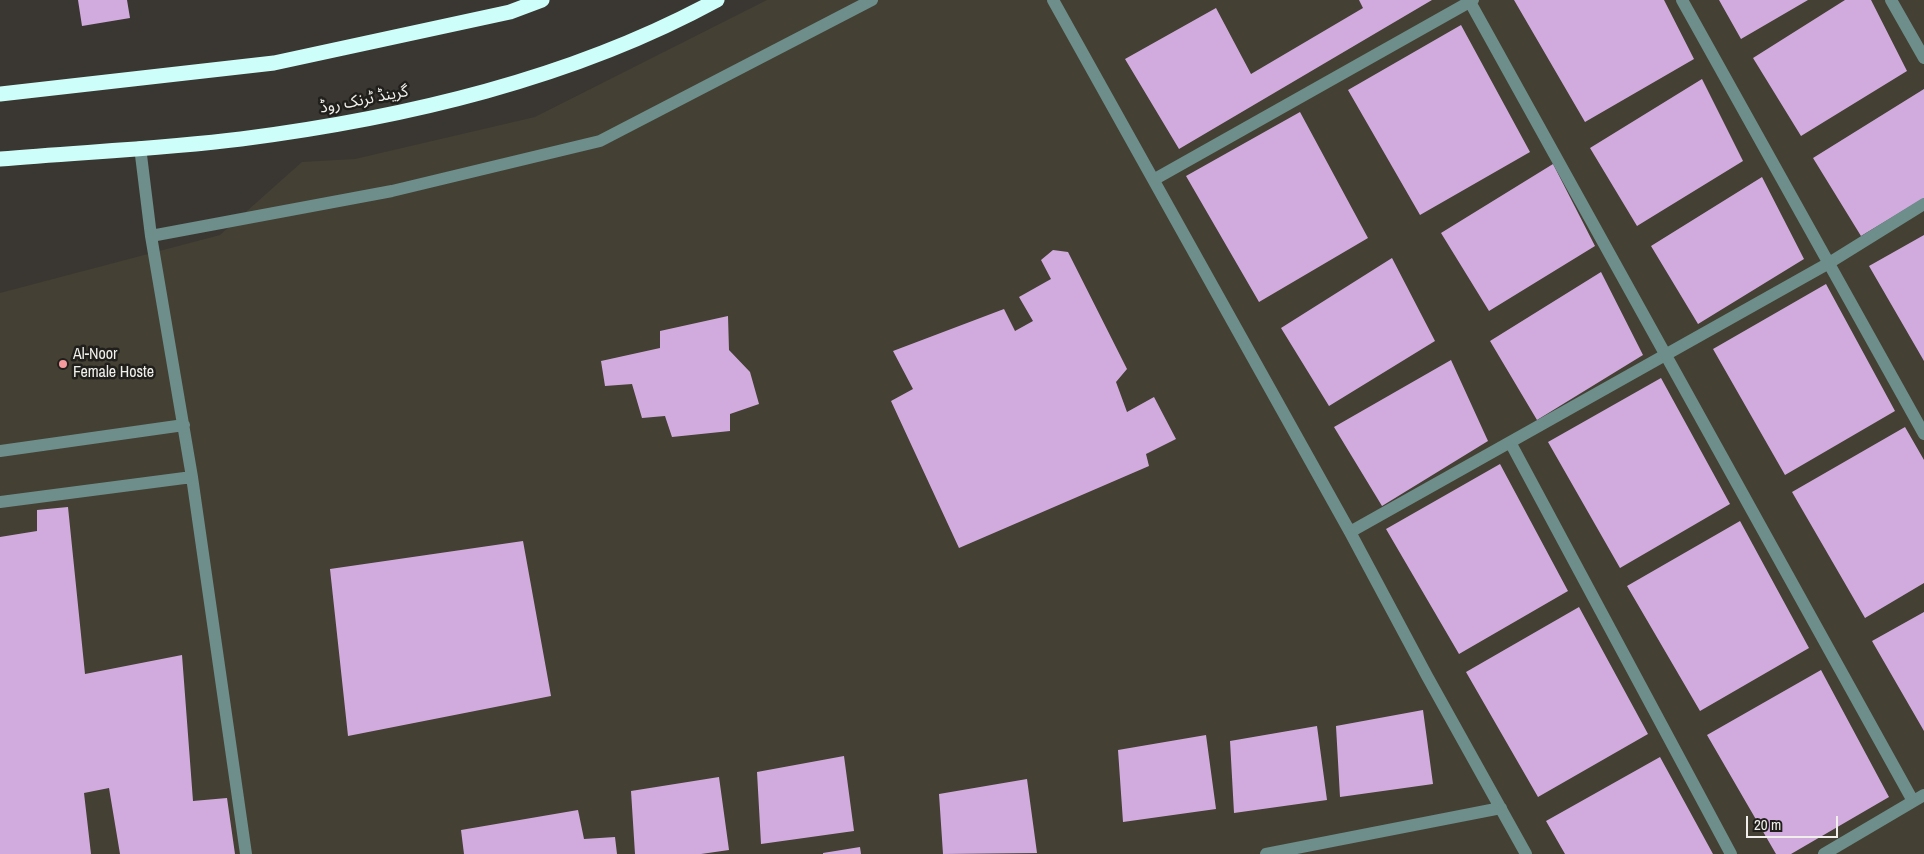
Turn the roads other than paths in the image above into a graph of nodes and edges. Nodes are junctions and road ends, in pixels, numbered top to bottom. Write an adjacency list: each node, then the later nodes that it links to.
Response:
1 (542, 0): 9 (highway)
2 (717, 0): 10 (highway, گرینڈ ٹرنک روڈ)
3 (872, 0): 14 (street)
4 (1052, 0): 12 (street)
5 (1682, 0): 15 (street)
6 (1891, 0): 8 (street)
7 (1472, 1): 12 (street); 16 (street)
8 (1924, 58)
9 (0, 94)
10 (140, 147): 11 (highway, گرینڈ ٹرنک روڈ); 14 (street)
11 (0, 159)
12 (1155, 179): 23 (street)
13 (1924, 204): 15 (street)
14 (152, 236): 17 (street)
15 (1829, 263): 16 (street); 18 (street)
16 (1665, 354): 19 (street); 24 (street)
17 (184, 425): 20 (street); 21 (street)
18 (1924, 434)
19 (1510, 442): 23 (street); 29 (street)
20 (0, 451)
21 (192, 477): 22 (street); 26 (street)
22 (0, 502)
23 (1350, 532): 25 (street)
24 (1919, 798): 30 (street)
25 (1501, 808): 27 (street); 28 (street)
26 (246, 854)
27 (1266, 854)
28 (1526, 854)
29 (1731, 854)
30 (1824, 854)

